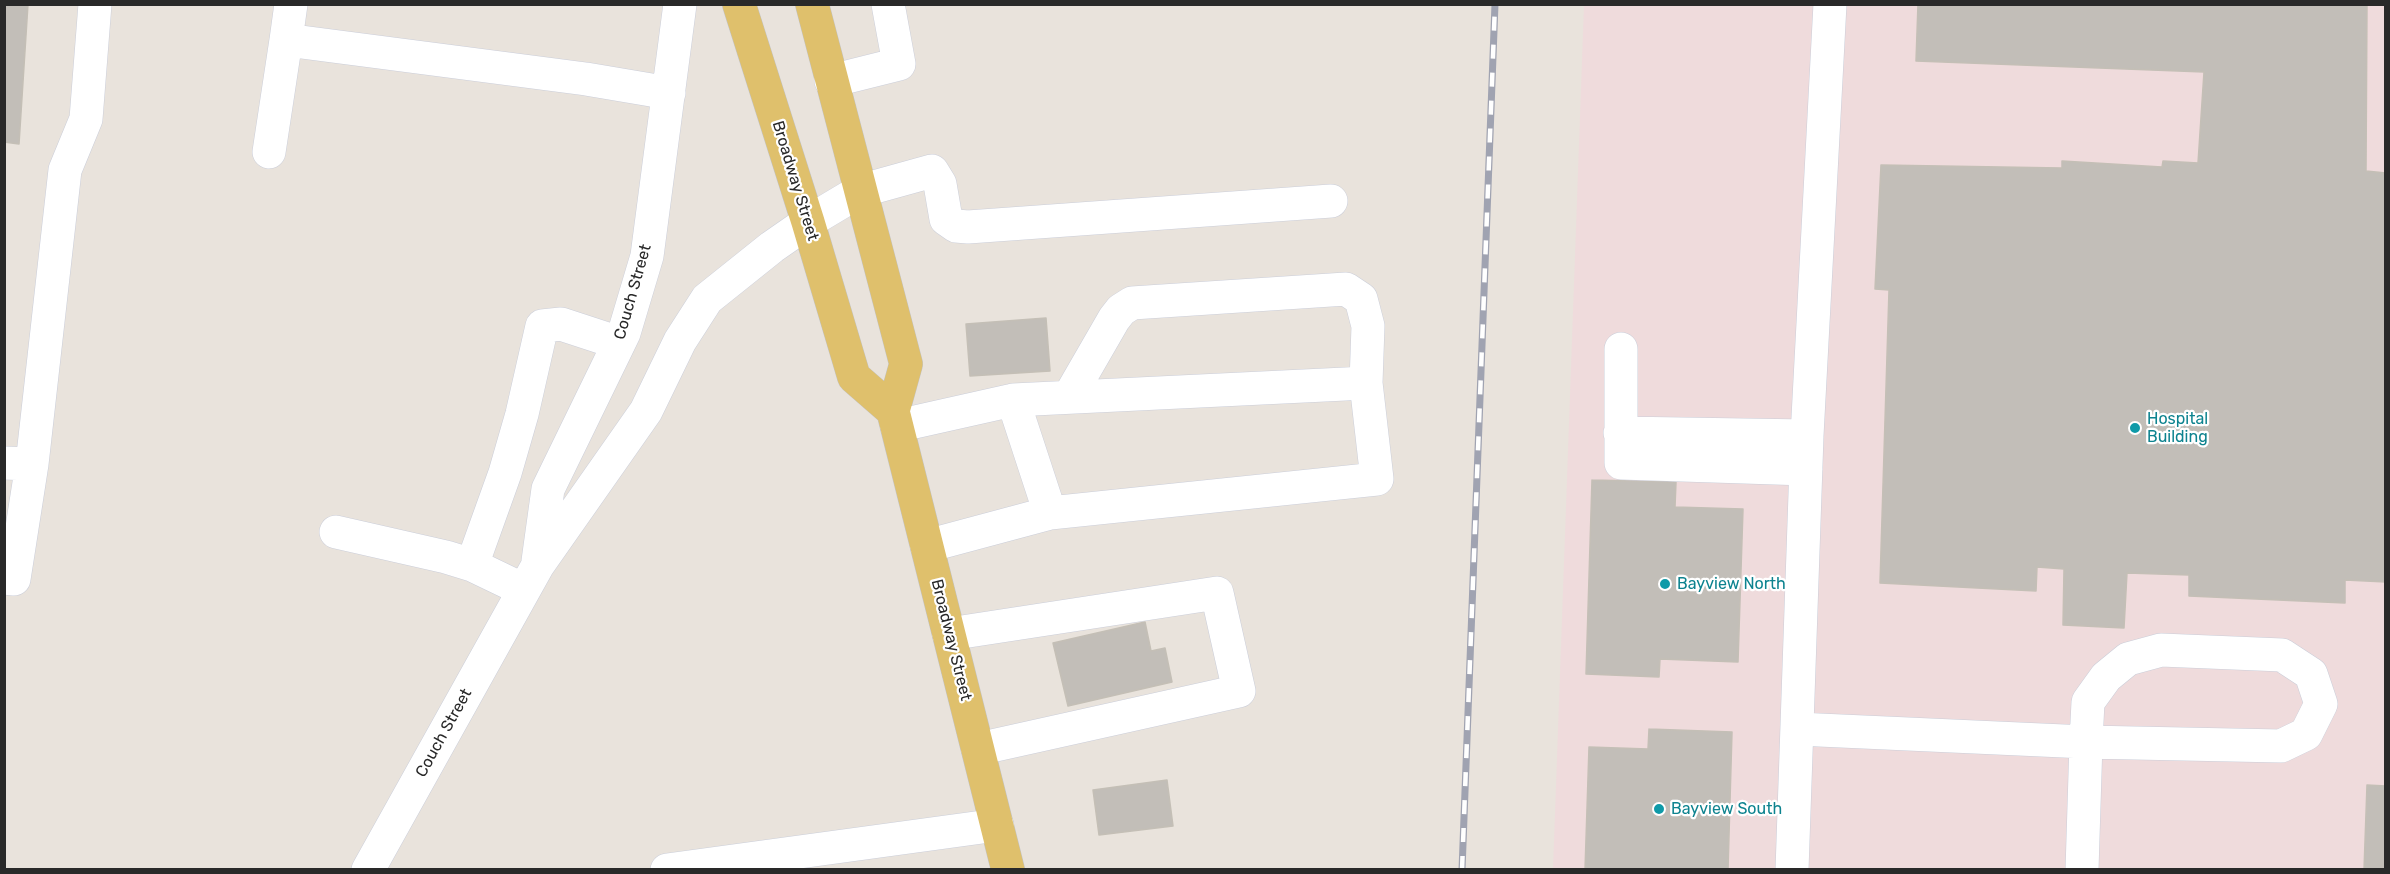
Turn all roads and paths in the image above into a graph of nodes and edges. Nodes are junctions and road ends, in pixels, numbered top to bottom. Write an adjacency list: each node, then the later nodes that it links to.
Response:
1 (95, 4): 23 (street)
2 (291, 4): 8 (street)
3 (680, 4): 10 (street, Couch Street)
4 (739, 4): 14 (main road, Broadway Street)
5 (812, 4): 9 (main road, Broadway Street)
6 (888, 4): 9 (street)
7 (1830, 4): 22 (street)
8 (285, 40): 10 (street); 11 (street)
9 (831, 81): 12 (main road, Broadway Street)
10 (669, 93): 15 (street, Couch Street)
11 (269, 152)
12 (860, 191): 13 (street, Couch Street); 14 (street, Couch Street); 20 (main road, Broadway Street)
13 (1331, 201)
14 (808, 222): 20 (main road, Broadway Street); 29 (street, Couch Street)
15 (619, 343): 28 (street); 29 (street, Couch Street)
16 (1621, 349): 21 (street)
17 (1366, 383): 18 (street); 18 (street); 25 (street)
18 (1069, 397): 19 (street)
19 (1013, 400): 20 (street); 25 (street)
20 (895, 419): 27 (main road, Broadway Street)
21 (1620, 433): 22 (street); 24 (street)
22 (1807, 436): 24 (street)
23 (18, 464): 30 (street)
24 (1806, 469): 32 (street)
25 (1050, 513): 27 (street)
26 (336, 532): 28 (street)
27 (927, 546): 31 (main road, Broadway Street)
28 (472, 565): 29 (street)
29 (531, 578): 36 (street, Couch Street)
30 (4, 579)
31 (949, 634): 34 (main road, Broadway Street); 34 (street)
32 (1797, 729): 33 (street); 39 (street)
33 (2086, 742): 33 (street); 40 (street)
34 (978, 749): 35 (main road, Broadway Street)
35 (997, 825): 37 (street); 38 (main road, Broadway Street)
36 (368, 870)
37 (667, 870)
38 (1008, 870)
39 (1792, 870)
40 (2082, 870)

